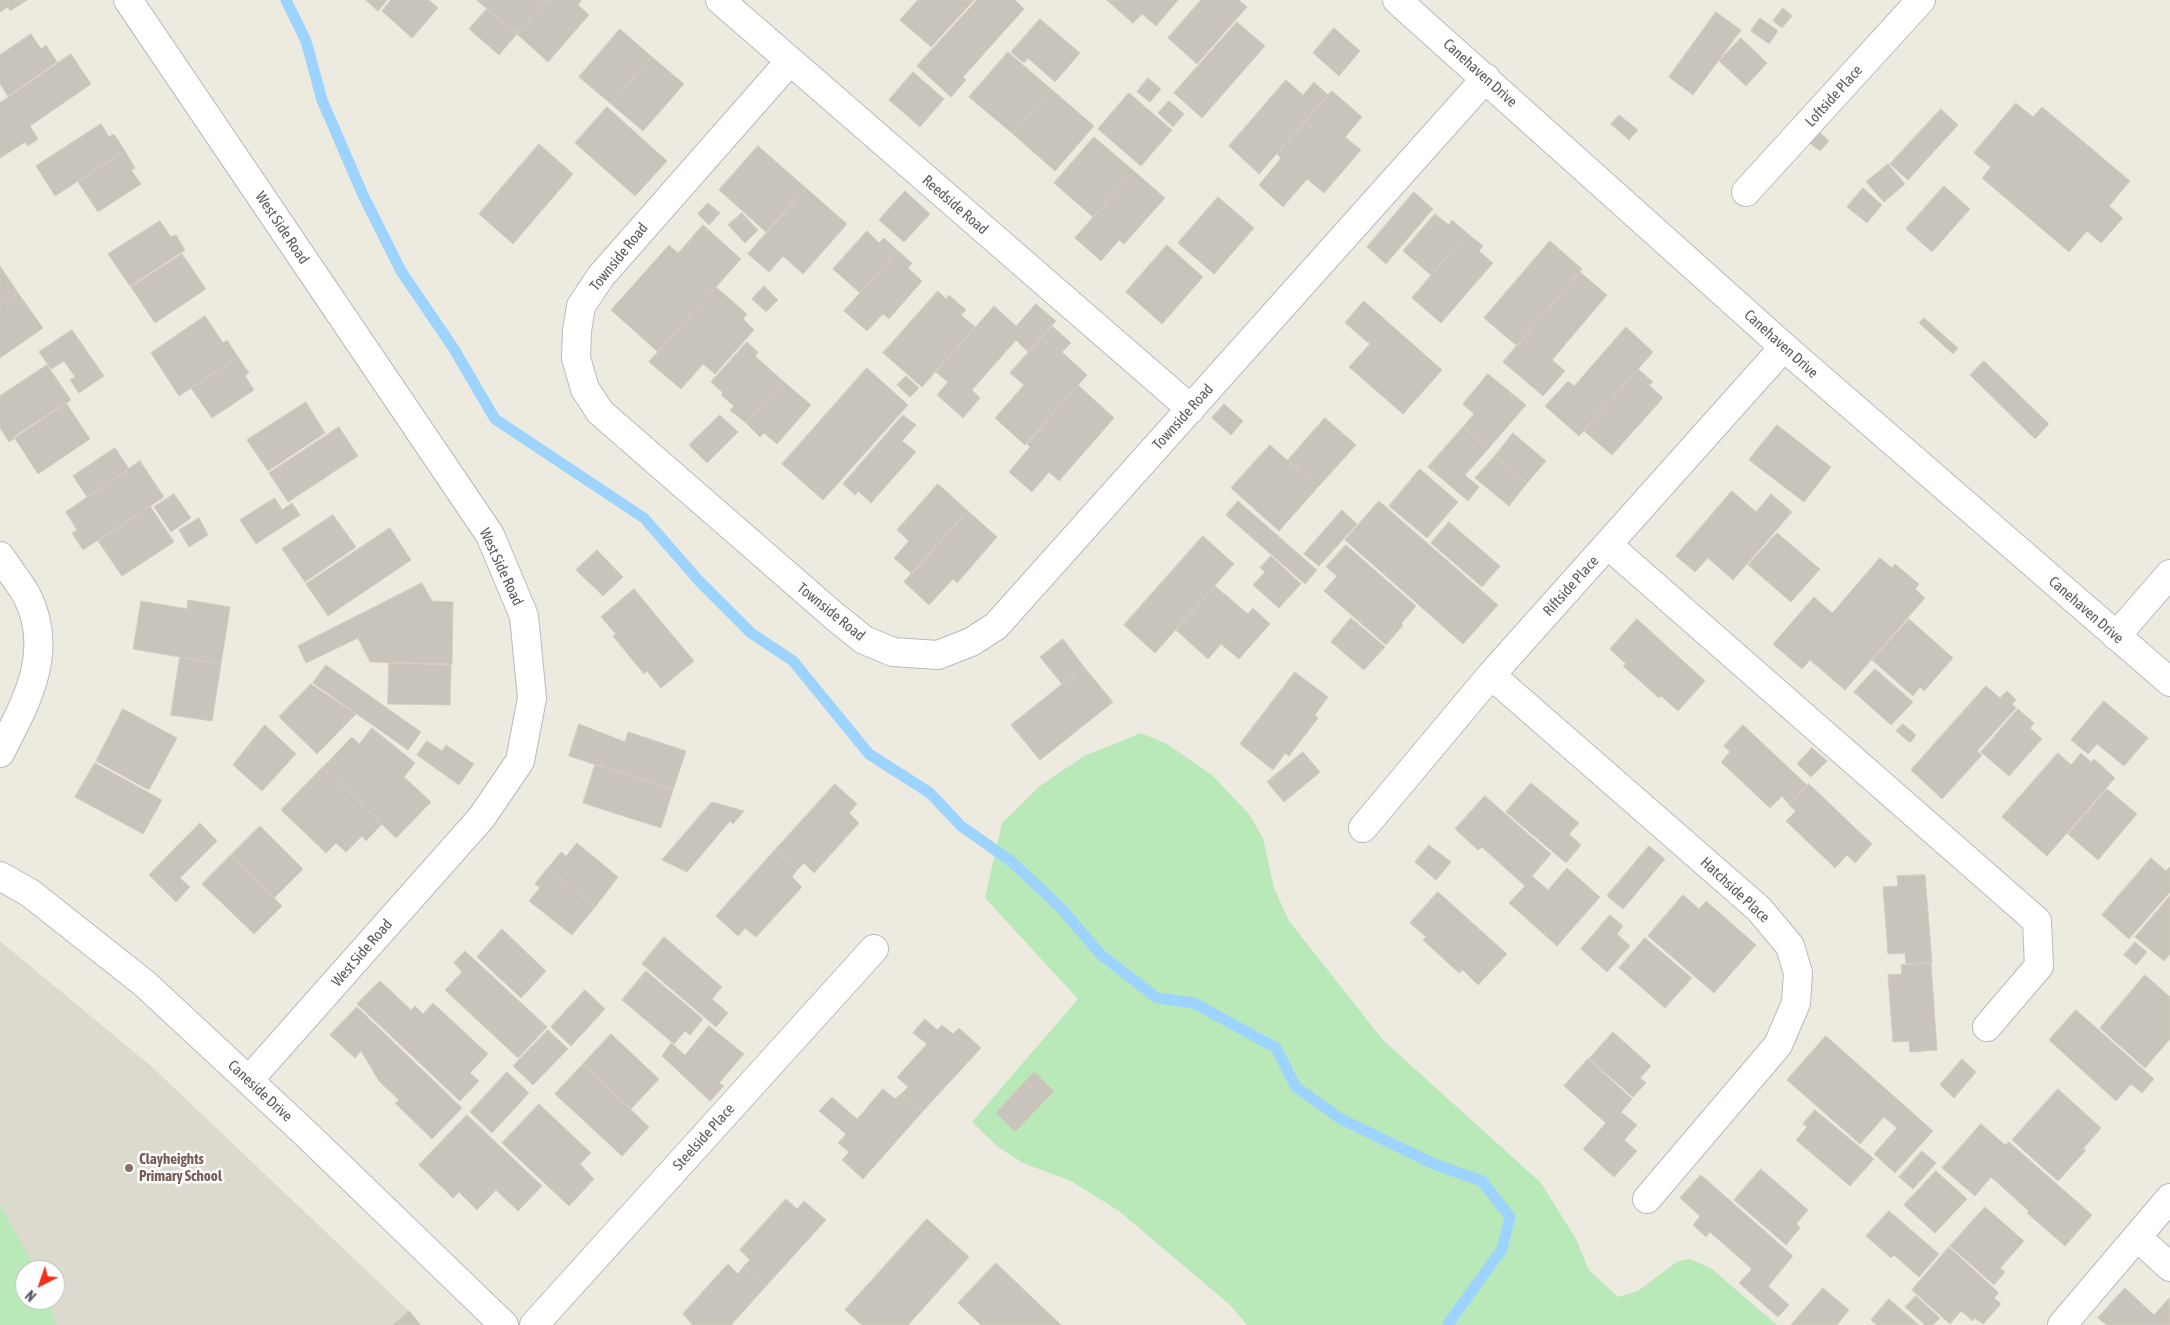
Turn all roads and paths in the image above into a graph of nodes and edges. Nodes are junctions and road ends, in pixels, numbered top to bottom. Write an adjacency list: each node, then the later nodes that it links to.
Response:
1 (128, 0): 21 (street, West Side Road)
2 (720, 0): 5 (street, Reedside Road)
3 (1397, 0): 6 (street, Canehaven Drive)
4 (1921, 0): 7 (street, Loftside Place)
5 (790, 61): 9 (street, Reedside Road); 9 (street, Townside Road)
6 (1486, 78): 8 (street, Canehaven Drive); 9 (street, Townside Road)
7 (1746, 192)
8 (1784, 347): 10 (street, Riftside Place); 13 (street, Canehaven Drive)
9 (1191, 409)
10 (1608, 544): 14 (street, Riftside Place); 20 (street)
11 (0, 556): 16 (street)
12 (2170, 574): 13 (street)
13 (2116, 636): 15 (street, Canehaven Drive)
14 (1491, 675): 17 (street, Riftside Place); 23 (street, Hatchside Place)
15 (2170, 682)
16 (0, 753)
17 (1363, 828)
18 (0, 876): 21 (street, Caneside Drive)
19 (874, 949): 27 (street, Steelside Place)
20 (1987, 1027)
21 (249, 1080): 26 (street, Caneside Drive)
22 (2170, 1198): 24 (street)
23 (1647, 1199)
24 (2137, 1237): 25 (street); 28 (street)
25 (2170, 1267)
26 (504, 1325)
27 (534, 1325)
28 (2062, 1325)

